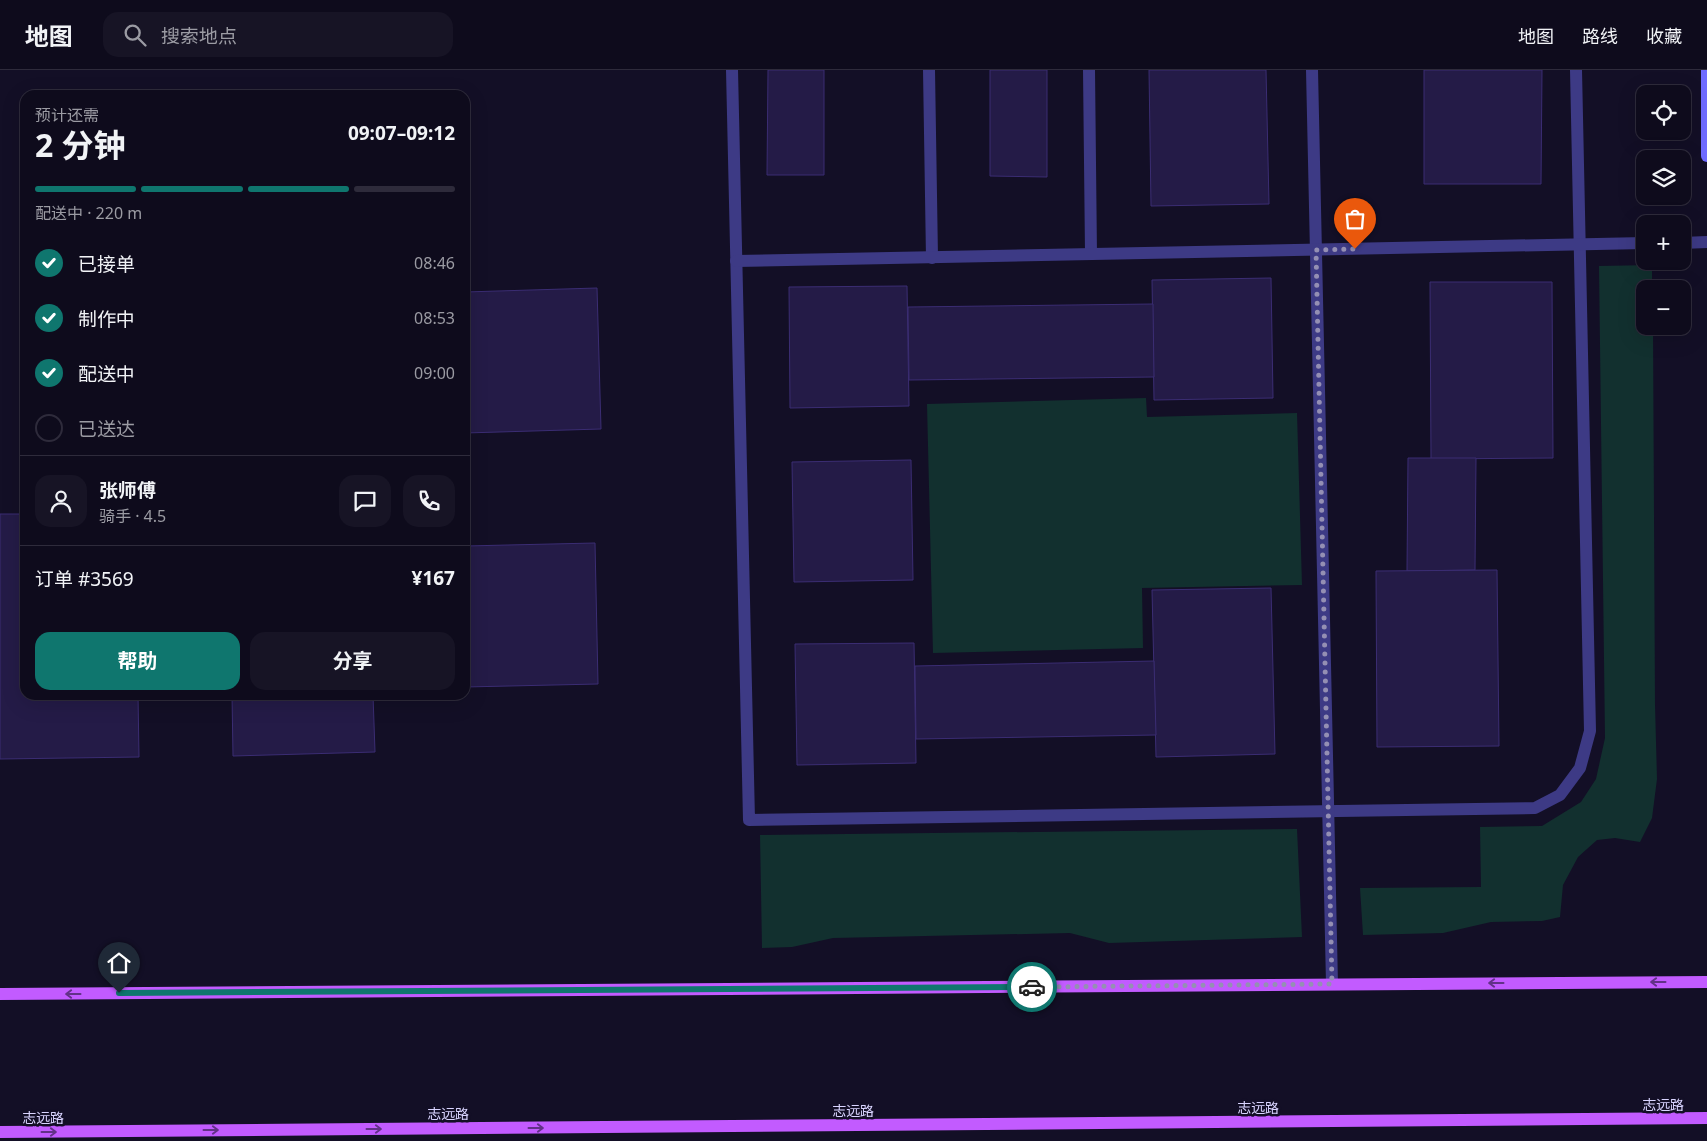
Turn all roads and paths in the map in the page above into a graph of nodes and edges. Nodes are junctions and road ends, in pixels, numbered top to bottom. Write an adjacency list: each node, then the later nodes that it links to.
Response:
1 (732, 70): 14 (lane)
2 (930, 70): 13 (lane)
3 (1090, 70): 12 (lane)
4 (1312, 70): 11 (lane)
5 (1576, 70): 15 (lane)
6 (1706, 70): 7 (main road)
7 (1707, 156)
8 (1707, 242): 9 (lane)
9 (1691, 243)
10 (1636, 244): 11 (lane)
11 (1316, 250): 12 (lane); 15 (lane)
12 (1092, 254): 13 (lane)
13 (932, 258): 14 (lane)
14 (736, 261): 15 (lane)
15 (1328, 811): 17 (lane)
16 (1707, 982): 17 (main road, one-way to 17)
17 (1332, 984): 18 (main road, one-way to 18)
18 (0, 994)
19 (1707, 1118): 20 (main road, 志远路, one-way to 19)
20 (0, 1132)

